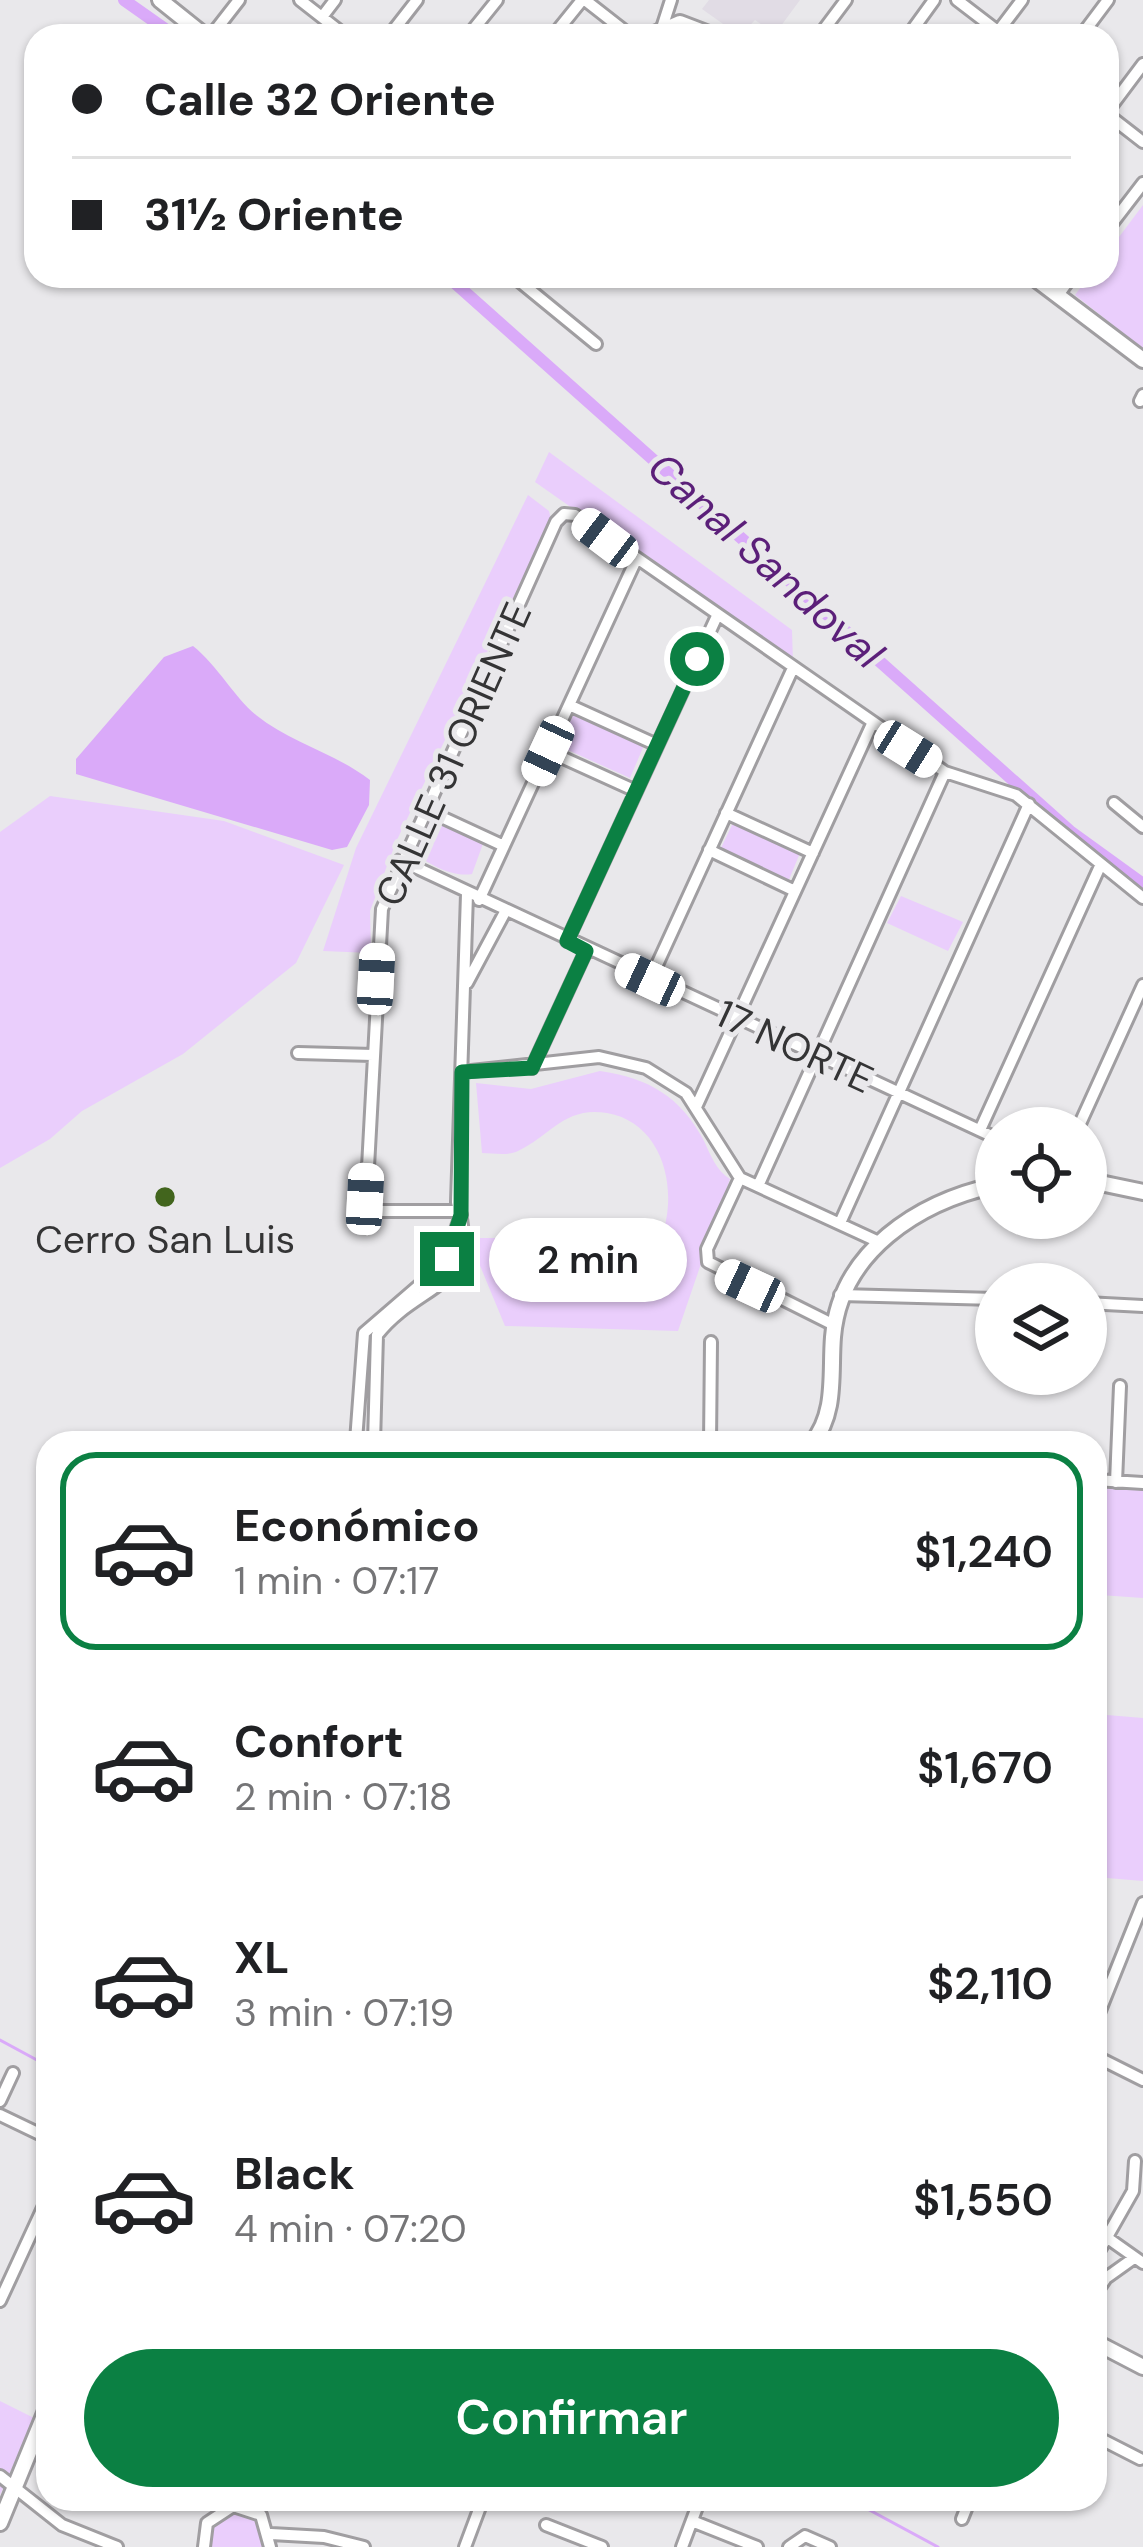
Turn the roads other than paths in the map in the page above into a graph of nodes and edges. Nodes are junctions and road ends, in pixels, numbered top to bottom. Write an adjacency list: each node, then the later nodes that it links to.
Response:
1 (160, 0): 10 (street)
2 (239, 0): 11 (street)
3 (301, 0): 9 (street)
4 (335, 0): 9 (street)
5 (418, 0): 13 (street)
6 (497, 0): 14 (street)
7 (584, 0): 15 (street); 16 (street)
8 (957, 0): 17 (street)
9 (322, 17): 12 (street)
10 (192, 24)
11 (218, 24)
12 (331, 24)
13 (399, 24)
14 (478, 24)
15 (564, 24)
16 (615, 24)
17 (987, 24)
18 (1143, 64): 19 (street)
19 (1119, 97)
20 (1119, 123): 21 (street)
21 (1143, 142)
22 (1143, 183): 23 (street)
23 (1119, 214)
24 (528, 288): 28 (street)
25 (1048, 288): 27 (street)
26 (1063, 288): 27 (street)
27 (1058, 295): 29 (street)
28 (596, 344)
29 (1143, 360)
30 (636, 560): 31 (street); 33 (street); 41 (street, CALLE 31 ORIENTE)
31 (717, 616): 32 (street); 35 (street)
32 (793, 668): 34 (street); 42 (street)
33 (569, 705): 35 (street); 36 (street)
34 (872, 724): 37 (street); 46 (street)
35 (657, 745): 38 (street)
36 (548, 751): 38 (street); 44 (street)
37 (945, 772): 40 (street); 61 (street)
38 (636, 791): 53 (street)
39 (1114, 803): 43 (street)
40 (1029, 804): 48 (street); 64 (street)
41 (424, 809): 44 (street); 47 (street, CALLE 31 ORIENTE)
42 (727, 812): 45 (street); 46 (street)
43 (1143, 827)
44 (504, 846): 50 (street)
45 (709, 850): 49 (street); 55 (street)
46 (813, 853): 49 (street)
47 (400, 860): 50 (street, 17 NORTE); 60 (street, CALLE 31 ORIENTE)
48 (1101, 864): 51 (street); 66 (street)
49 (795, 891): 58 (street)
50 (473, 897): 52 (street, 17 NORTE); 56 (street)
51 (1143, 898)
52 (505, 912): 53 (street, 17 NORTE); 56 (street)
53 (567, 941): 54 (street, 17 NORTE)
54 (586, 951): 55 (street, 17 NORTE); 62 (street)
55 (650, 980): 58 (street, 17 NORTE)
56 (466, 986): 63 (street)
57 (1143, 986): 67 (street)
58 (736, 1019): 61 (street, 17 NORTE); 65 (street)
59 (298, 1053): 60 (street)
60 (373, 1054): 74 (street, CALLE 31 ORIENTE)
61 (817, 1055): 64 (street, 17 NORTE); 71 (street)
62 (532, 1068): 63 (street); 65 (street)
63 (462, 1072): 74 (street)
64 (898, 1093): 68 (street, 17 NORTE); 75 (street)
65 (696, 1107): 69 (street)
66 (990, 1107)
67 (1088, 1107)
68 (975, 1128)
69 (740, 1178): 71 (street); 81 (street)
70 (1107, 1184): 73 (street)
71 (758, 1186): 75 (street)
72 (975, 1192): 76 (street)
73 (1143, 1192)
74 (460, 1213): 82 (street)
75 (839, 1223): 76 (street)
76 (879, 1242): 77 (street)
77 (840, 1295): 78 (street); 81 (street)
78 (975, 1298)
79 (1107, 1304): 80 (street)
80 (1143, 1306)
81 (834, 1325): 88 (street)
82 (372, 1332): 85 (street); 86 (street)
83 (711, 1342): 87 (street)
84 (1120, 1386): 90 (street)
85 (356, 1431)
86 (374, 1431)
87 (710, 1431)
88 (818, 1431)
89 (1107, 1481): 90 (street)
90 (1116, 1482): 91 (street)
91 (1143, 1483)
92 (1143, 1904): 93 (street)
93 (1107, 1993)
94 (1107, 2062): 96 (street)
95 (14, 2073): 97 (street)
96 (1143, 2080)
97 (0, 2101)
98 (0, 2115): 99 (street)
99 (36, 2132)
100 (1135, 2161): 101 (street)
101 (1138, 2190): 103 (street)
102 (36, 2223): 107 (street)
103 (1109, 2239): 104 (street); 105 (street)
104 (1107, 2242)
105 (1138, 2260): 106 (street)
106 (1107, 2277)
107 (0, 2301)
108 (1107, 2348): 109 (street)
109 (1143, 2367)
110 (36, 2435): 114 (street)
111 (1107, 2442): 112 (street)
112 (1140, 2459)
113 (0, 2476): 114 (street)
114 (14, 2488): 115 (street); 124 (street)
115 (36, 2505)
116 (44, 2511): 128 (street)
117 (218, 2511): 129 (street)
118 (258, 2511): 126 (street)
119 (478, 2511): 130 (street)
120 (696, 2511): 123 (street)
121 (965, 2511): 122 (street)
122 (962, 2519)
123 (692, 2521): 132 (street); 133 (street)
124 (0, 2523)
125 (546, 2525): 131 (street)
126 (271, 2541): 127 (street)
127 (357, 2546)
128 (118, 2547)
129 (203, 2547)
130 (465, 2547)
131 (602, 2547)
132 (682, 2547)
133 (757, 2547)
134 (789, 2547): 135 (street)
135 (830, 2547)

